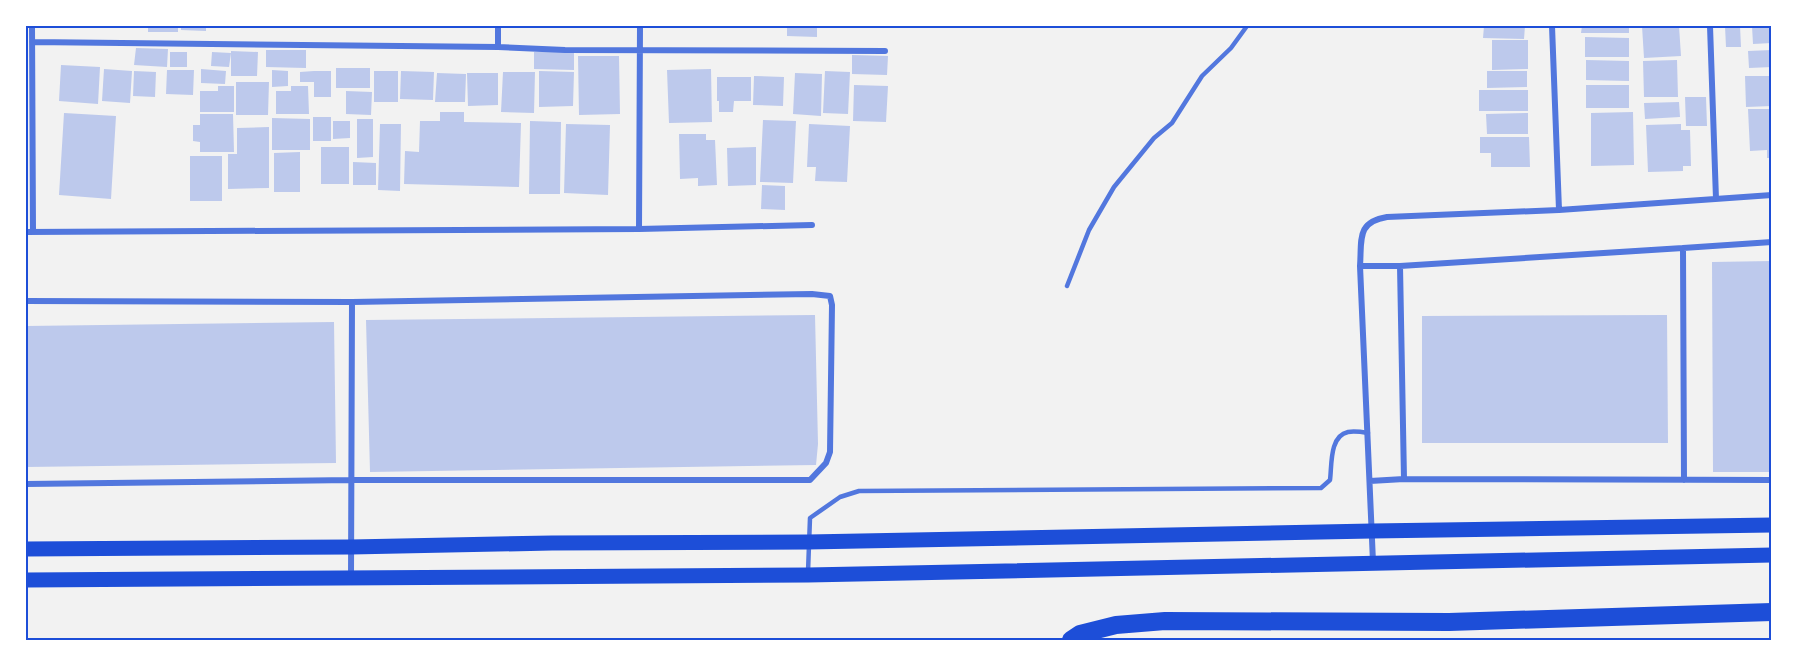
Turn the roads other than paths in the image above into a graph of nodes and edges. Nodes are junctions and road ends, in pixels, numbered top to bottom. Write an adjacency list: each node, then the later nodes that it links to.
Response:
1 (32, 26): 7 (street)
2 (498, 26): 8 (street)
3 (640, 26): 9 (street)
4 (1247, 26): 21 (lane)
5 (1552, 26): 13 (street)
6 (1710, 26): 12 (street)
7 (32, 42): 8 (street); 16 (street)
8 (498, 47): 9 (street)
9 (640, 50): 10 (street); 15 (street)
10 (885, 51)
11 (1772, 195): 12 (street)
12 (1716, 199): 13 (street)
13 (1559, 210): 19 (street)
14 (812, 225): 15 (street)
15 (639, 229): 16 (street)
16 (29, 232)
17 (1772, 243): 18 (street)
18 (1683, 248): 20 (street); 27 (street)
19 (1360, 266): 20 (street); 24 (street)
20 (1400, 266): 25 (street)
21 (1067, 286)
22 (26, 302): 23 (street)
23 (352, 302): 26 (street); 26 (street)
24 (1368, 433): 29 (street); 33 (lane)
25 (1404, 479): 27 (street); 29 (street)
26 (351, 480): 30 (street); 34 (street)
27 (1684, 480): 28 (street)
28 (1772, 480)
29 (1370, 481): 32 (street)
30 (26, 484)
31 (1772, 525): 32 (main road)
32 (1372, 531): 33 (main road); 37 (street)
33 (808, 542): 34 (main road); 38 (lane)
34 (351, 547): 35 (main road); 39 (street)
35 (26, 549)
36 (1772, 555): 37 (main road)
37 (1372, 563): 38 (main road)
38 (808, 574): 39 (main road)
39 (351, 579): 40 (main road)
40 (26, 580)
41 (1772, 612): 42 (highway)
42 (1071, 640)

